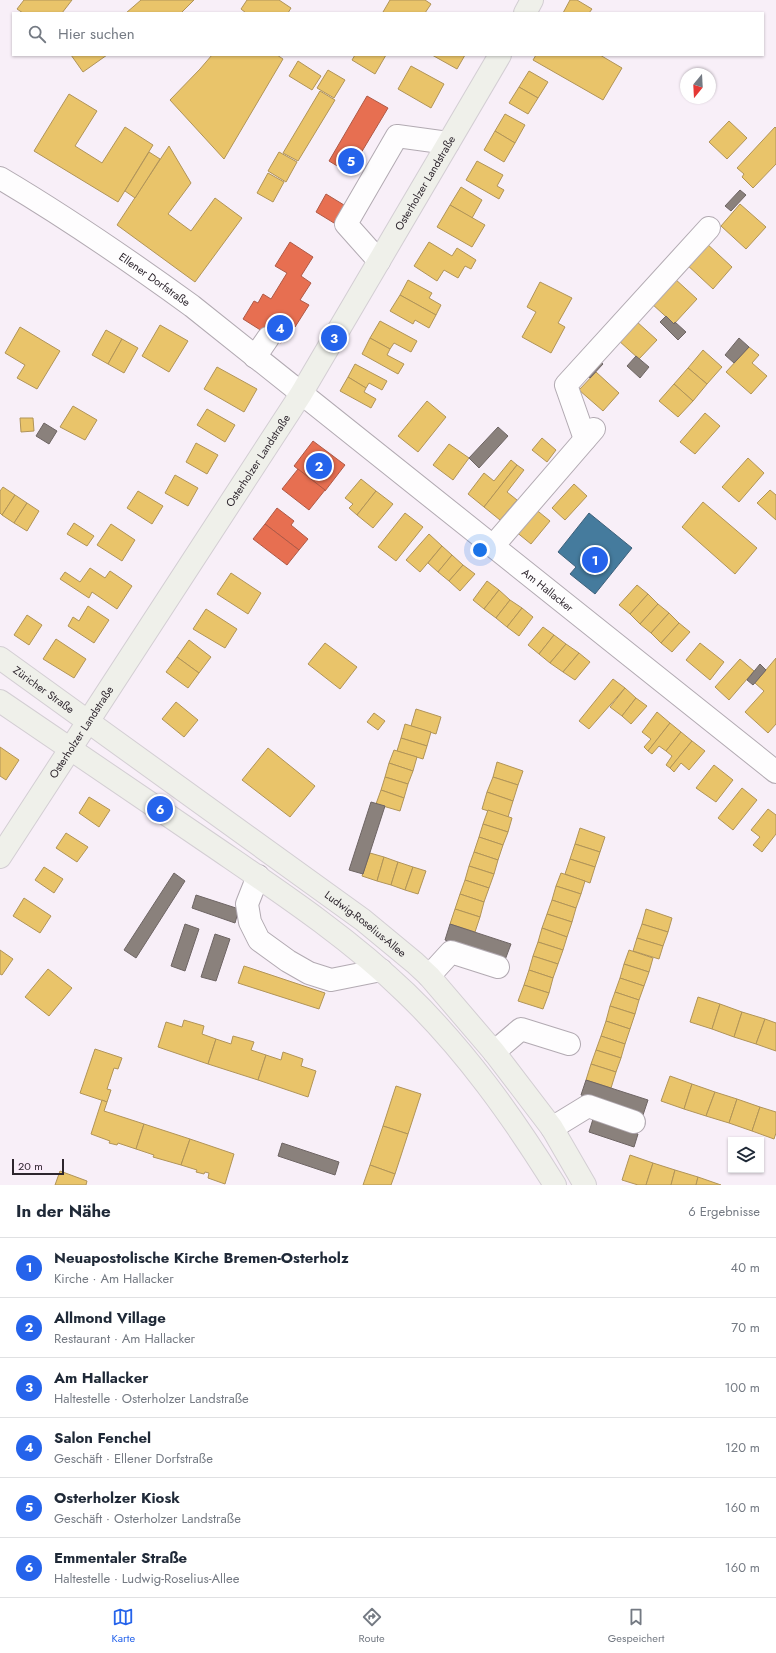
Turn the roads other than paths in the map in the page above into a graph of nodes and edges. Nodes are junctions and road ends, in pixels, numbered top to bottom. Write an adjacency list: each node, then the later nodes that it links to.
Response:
1 (532, 0): 2 (main road)
2 (526, 12)
3 (499, 56): 4 (main road, Osterholzer Landstraße)
4 (448, 143): 7 (main road, Osterholzer Landstraße); 7 (street)
5 (0, 178): 9 (street, Ellener Dorfstraße)
6 (708, 228): 11 (street)
7 (379, 261): 10 (main road, Osterholzer Landstraße)
8 (268, 338): 9 (street)
9 (255, 357): 10 (street, Ellener Dorfstraße)
10 (301, 394): 11 (street, Am Hallacker); 14 (main road, Osterholzer Landstraße)
11 (493, 546): 16 (street, Am Hallacker)
12 (0, 658): 14 (main road, Züricher Straße)
13 (0, 701): 15 (main road)
14 (88, 721): 15 (main road, Osterholzer Landstraße); 21 (main road, Ludwig-Roselius-Allee)
15 (70, 748): 17 (main road, Osterholzer Landstraße); 18 (main road)
16 (776, 772)
17 (0, 857)
18 (258, 876): 20 (main road); 20 (street)
19 (498, 967): 21 (street)
20 (381, 970): 26 (main road)
21 (429, 976): 23 (main road, Ludwig-Roselius-Allee)
22 (569, 1044): 23 (street)
23 (494, 1052): 25 (main road, Ludwig-Roselius-Allee)
24 (634, 1122): 25 (street)
25 (552, 1128): 27 (main road, Ludwig-Roselius-Allee)
26 (555, 1185)
27 (585, 1185)

